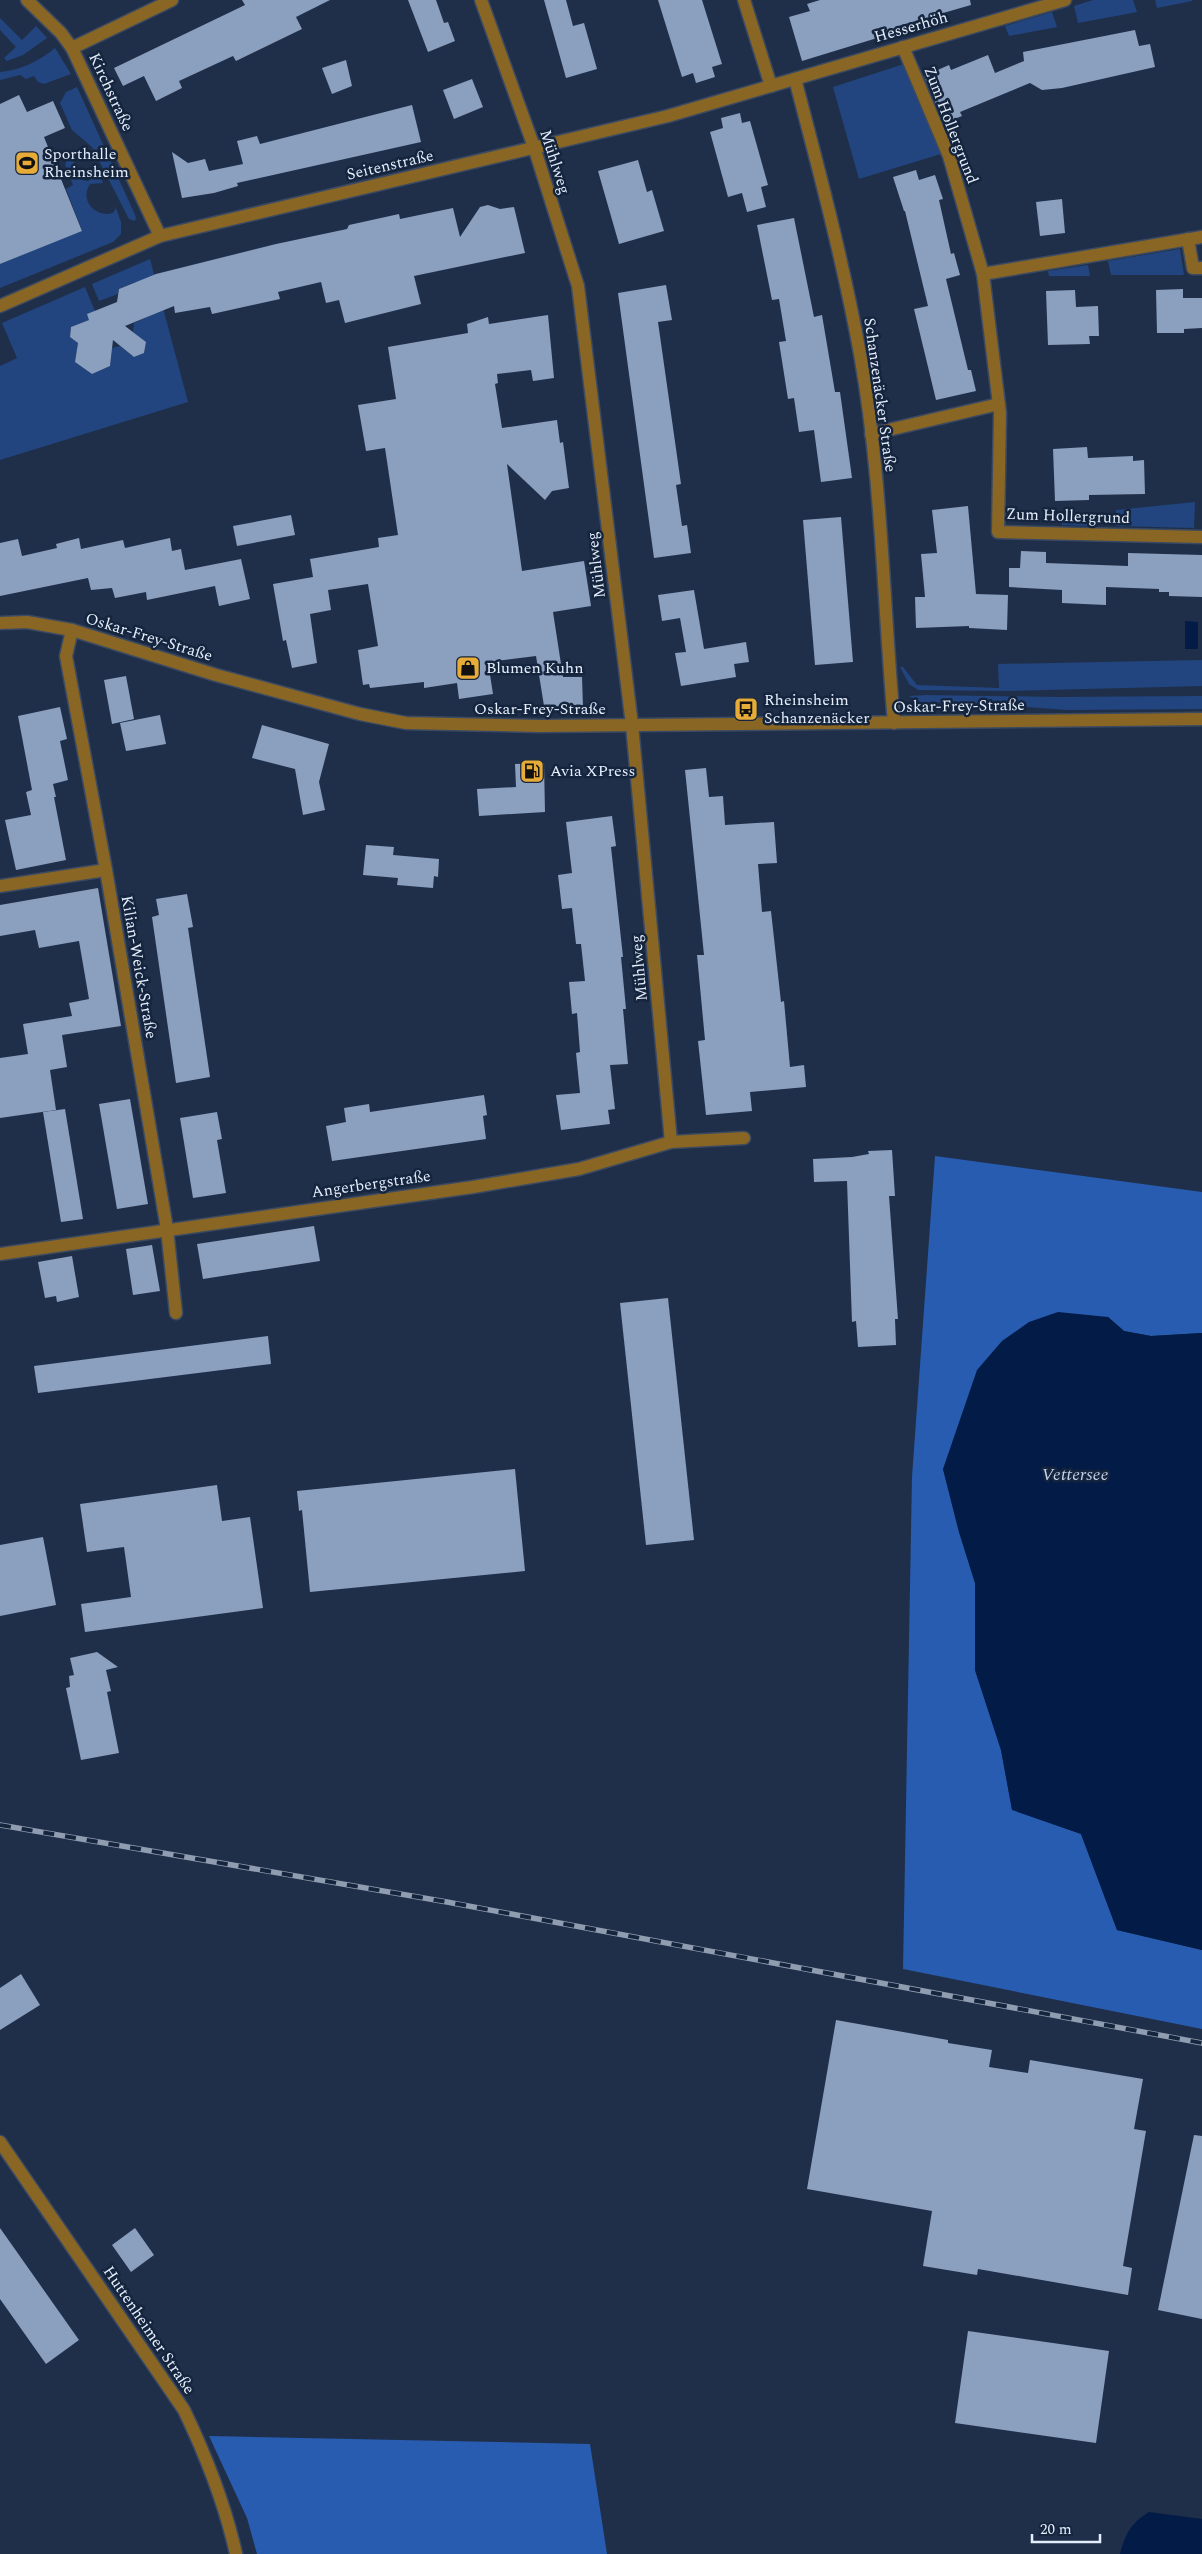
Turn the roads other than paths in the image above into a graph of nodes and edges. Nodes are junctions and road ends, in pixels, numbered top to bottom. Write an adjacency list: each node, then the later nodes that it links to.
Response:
1 (27, 0): 7 (street, Kirchstraße)
2 (172, 0): 7 (street)
3 (480, 0): 10 (street, Mühlweg)
4 (744, 0): 9 (street)
5 (1065, 0): 6 (street, Hesserhöh)
6 (903, 47): 8 (street, Hesserhöh); 15 (street, Zum Hollergrund)
7 (72, 48): 11 (street, Kirchstraße)
8 (795, 78): 9 (street, Seitenstraße); 18 (street, Schanzenäcker Straße)
9 (771, 86): 10 (street, Seitenstraße)
10 (534, 147): 11 (street, Seitenstraße); 24 (street, Mühlweg)
11 (160, 236): 16 (street, Seitenstraße)
12 (1202, 237): 13 (street)
13 (1188, 239): 14 (street); 15 (street)
14 (1202, 268)
15 (983, 274): 17 (street, Zum Hollergrund)
16 (0, 306)
17 (999, 404): 18 (street); 19 (street, Zum Hollergrund)
18 (871, 434): 23 (street, Schanzenäcker Straße)
19 (1202, 537)
20 (0, 623): 21 (street, Oskar-Frey-Straße)
21 (72, 630): 24 (street, Oskar-Frey-Straße); 25 (street, Kilian-Weick-Straße)
22 (1202, 719): 23 (street, Oskar-Frey-Straße)
23 (894, 723): 24 (street, Oskar-Frey-Straße)
24 (632, 725): 28 (street, Mühlweg)
25 (106, 870): 26 (street); 29 (street, Kilian-Weick-Straße)
26 (0, 886)
27 (744, 1138): 28 (street, Angerbergstraße)
28 (671, 1142): 29 (street, Angerbergstraße)
29 (167, 1229): 30 (street, Angerbergstraße); 31 (street, Kilian-Weick-Straße)
30 (0, 1254)
31 (176, 1312)
32 (0, 2142): 33 (street, Huttenheimer Straße)
33 (236, 2554)

